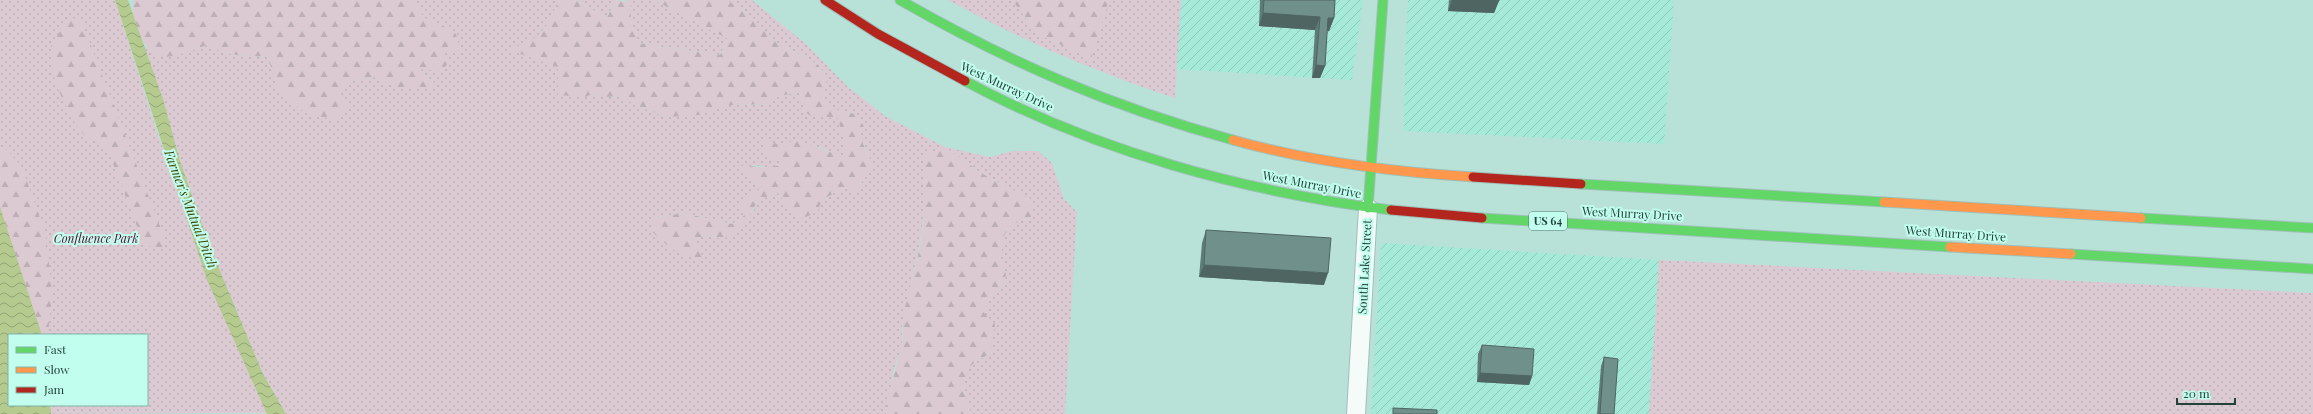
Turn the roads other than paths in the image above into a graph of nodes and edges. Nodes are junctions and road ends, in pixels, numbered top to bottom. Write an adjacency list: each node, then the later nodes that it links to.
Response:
1 (825, 0): 5 (main road, West Murray Drive / US 64)
2 (900, 0): 4 (main road)
3 (1383, 0): 4 (main road, South Lake Street)
4 (1371, 168): 5 (main road, South Lake Street); 6 (main road)
5 (1368, 208): 7 (main road, West Murray Drive / US 64); 8 (street, South Lake Street)
6 (2313, 228)
7 (2313, 269)
8 (1356, 414)

